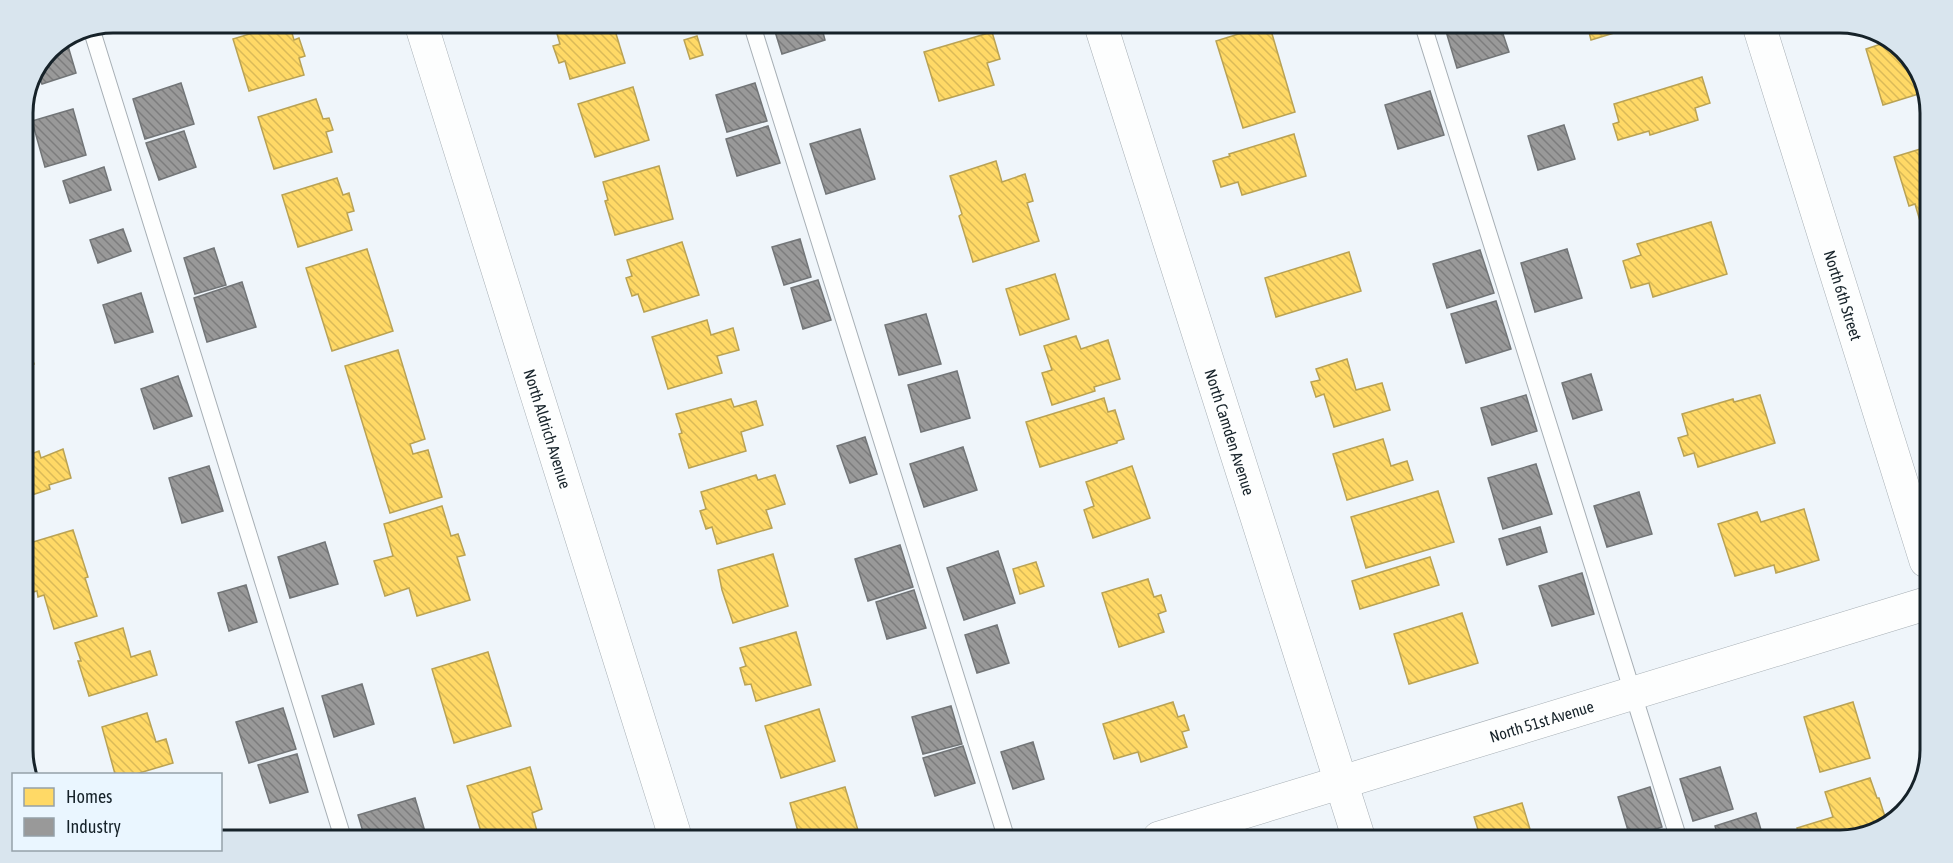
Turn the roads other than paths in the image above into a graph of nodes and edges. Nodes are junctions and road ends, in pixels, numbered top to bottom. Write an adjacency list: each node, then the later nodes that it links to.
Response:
1 (424, 33): 12 (street, North Aldrich Avenue)
2 (755, 33): 13 (lane)
3 (1103, 33): 10 (street, North Camden Avenue)
4 (1426, 33): 9 (lane)
5 (1761, 33): 7 (street, North 6th Street)
6 (94, 36): 11 (lane)
7 (1920, 542)
8 (1920, 606): 9 (street, North 51st Avenue)
9 (1632, 693): 10 (street, North 51st Avenue); 16 (lane)
10 (1341, 782): 14 (street, North 51st Avenue); 15 (street, North Camden Avenue)
11 (340, 830)
12 (673, 830)
13 (1004, 830)
14 (1185, 830)
15 (1356, 830)
16 (1676, 830)

